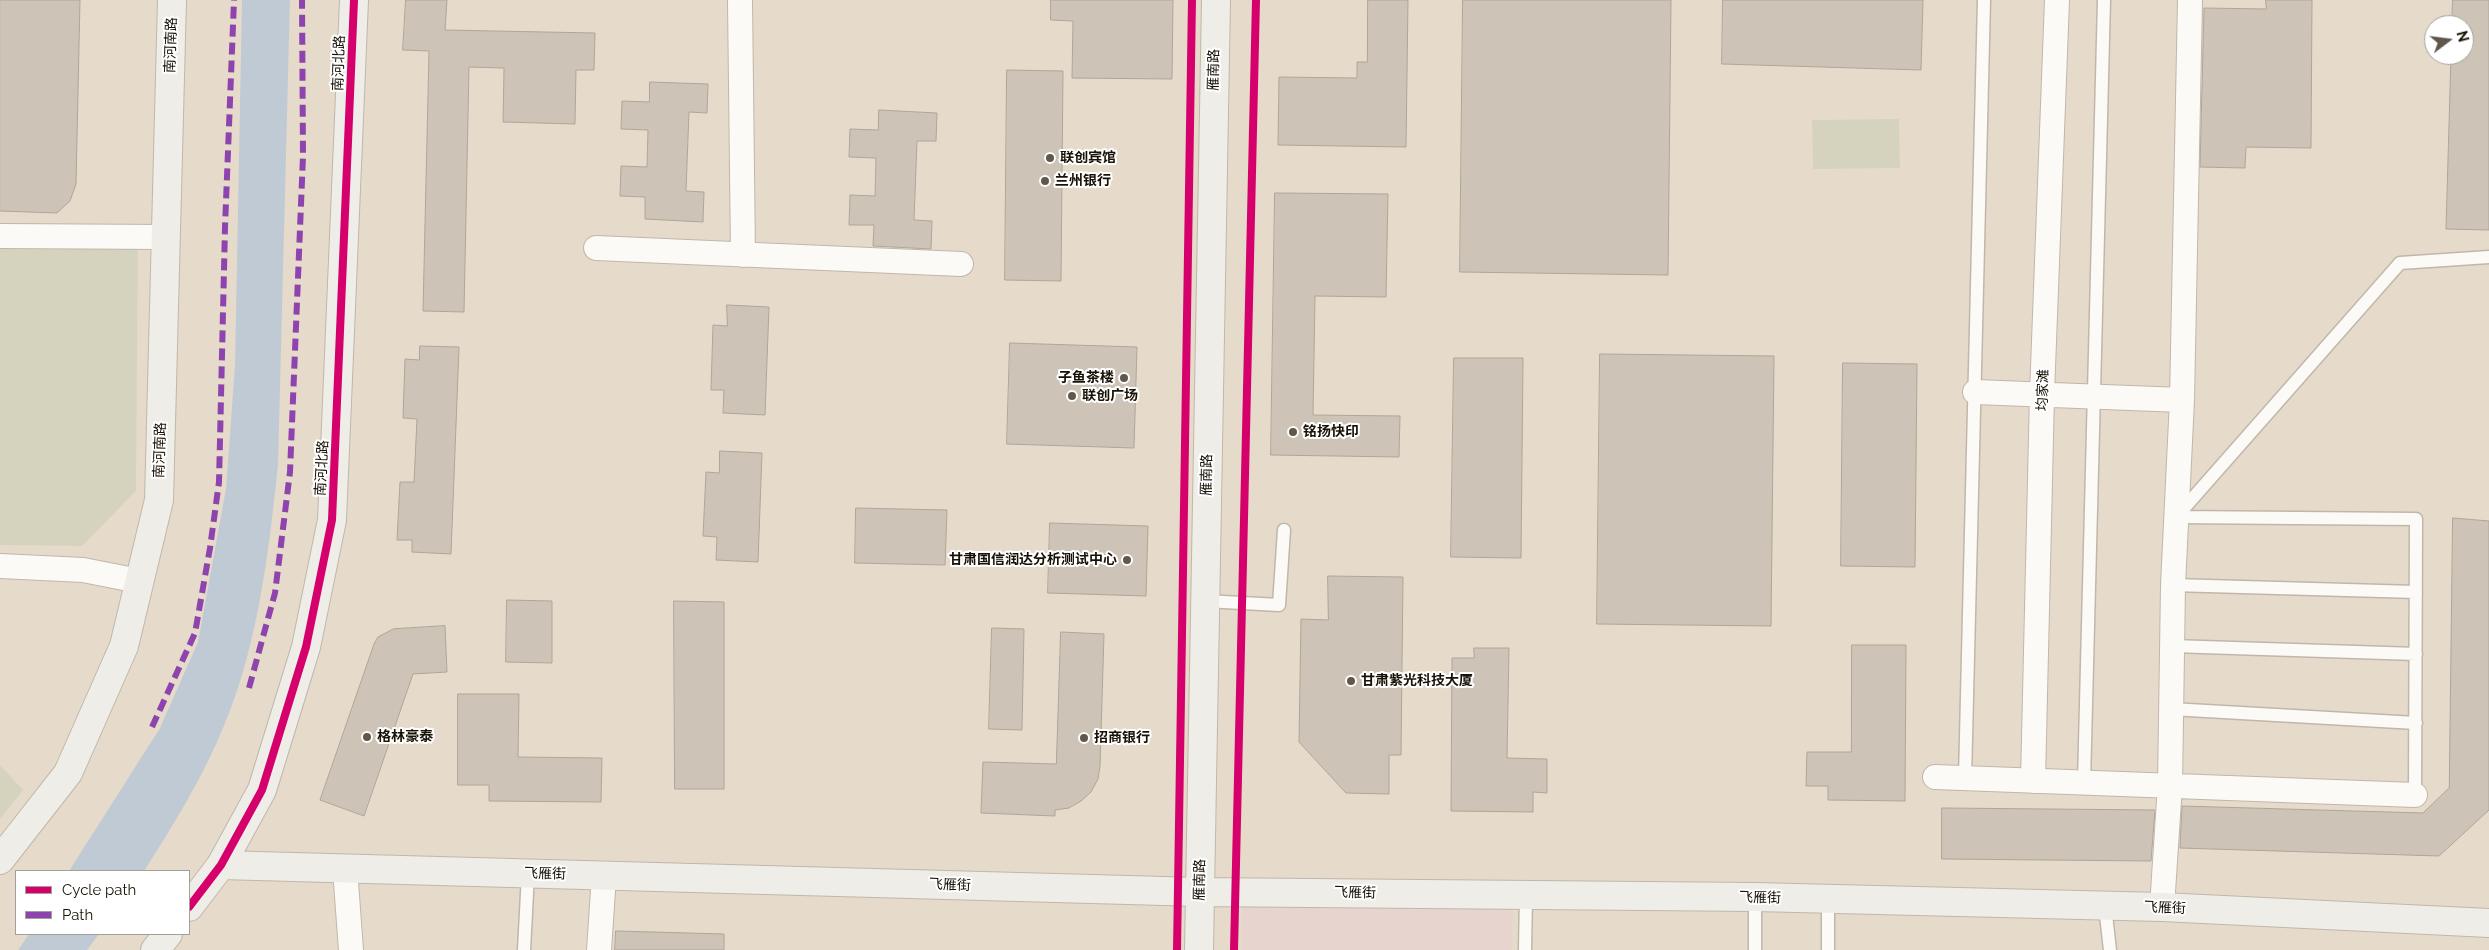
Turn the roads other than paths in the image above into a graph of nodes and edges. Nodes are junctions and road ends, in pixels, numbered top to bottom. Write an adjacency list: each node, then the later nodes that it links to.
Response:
1 (172, 0): 10 (main road, 南河南路)
2 (354, 0): 37 (main road, 南河北路)
3 (740, 0): 12 (street)
4 (1216, 0): 25 (main road, 雁南路)
5 (1984, 0): 15 (lane)
6 (2057, 0): 16 (street, 均家滩)
7 (2104, 0): 17 (lane)
8 (2190, 0): 18 (street)
9 (0, 236): 10 (street)
10 (166, 236): 22 (main road, 南河南路)
11 (596, 248): 12 (street)
12 (742, 255): 14 (street)
13 (2489, 257): 19 (lane)
14 (961, 264)
15 (1975, 392): 16 (street); 31 (lane)
16 (2042, 394): 17 (street); 32 (street, 均家滩)
17 (2094, 396): 18 (street); 33 (lane)
18 (2182, 400): 19 (street)
19 (2176, 517): 23 (street); 24 (lane)
20 (1284, 530): 25 (lane)
21 (0, 566): 22 (street)
22 (139, 581): 36 (main road, 南河南路)
23 (2173, 585): 24 (lane); 26 (street)
24 (2416, 592): 27 (lane)
25 (1205, 601): 41 (main road, 雁南路)
26 (2172, 646): 27 (lane); 28 (street)
27 (2416, 654): 29 (lane)
28 (2171, 709): 29 (lane); 34 (street)
29 (2416, 723): 35 (lane)
30 (1935, 777): 31 (street)
31 (1965, 778): 32 (street)
32 (2032, 780): 33 (street)
33 (2084, 782): 34 (street)
34 (2170, 785): 35 (street); 47 (street)
35 (2415, 795)
36 (0, 860)
37 (221, 865): 38 (main road, 飞雁街); 45 (main road, 南河北路)
38 (345, 869): 39 (main road, 飞雁街); 51 (street)
39 (528, 874): 40 (main road, 飞雁街); 52 (lane)
40 (604, 876): 41 (main road, 飞雁街); 53 (street)
41 (1200, 892): 42 (main road, 飞雁街); 54 (main road, 雁南路)
42 (1526, 895): 43 (main road, 飞雁街); 55 (lane)
43 (1755, 897): 44 (main road, 飞雁街); 56 (lane)
44 (1828, 899): 46 (main road, 飞雁街); 57 (lane)
45 (190, 906)
46 (2105, 906): 47 (main road, 飞雁街); 58 (lane)
47 (2162, 907): 48 (main road, 飞雁街)
48 (2489, 923)
49 (167, 935): 50 (main road)
50 (155, 950)
51 (350, 950)
52 (524, 950)
53 (599, 950)
54 (1199, 950)
55 (1525, 950)
56 (1755, 950)
57 (1828, 950)
58 (2110, 950)

